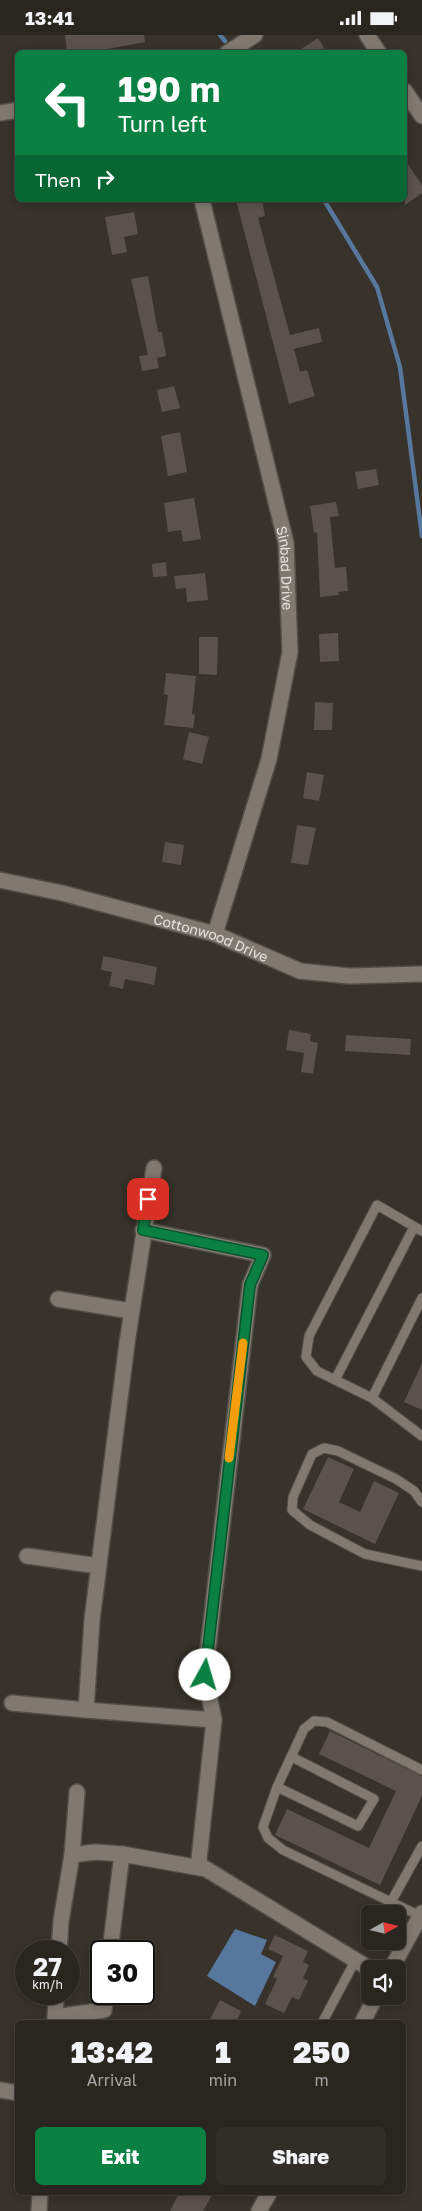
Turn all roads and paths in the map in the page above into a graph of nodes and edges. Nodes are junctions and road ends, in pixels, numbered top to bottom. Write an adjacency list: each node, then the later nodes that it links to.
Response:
1 (256, 35): 3 (street)
2 (367, 35): 4 (street)
3 (231, 50)
4 (377, 50)
5 (407, 94): 8 (street)
6 (15, 110): 7 (street)
7 (0, 113)
8 (422, 117)
9 (202, 202): 11 (street, Sinbad Drive)
10 (0, 880): 11 (street, Cottonwood Drive)
11 (215, 934): 12 (street, Cottonwood Drive)
12 (422, 974)
13 (154, 1168): 15 (street)
14 (418, 1229): 19 (lane); 19 (lane)
15 (143, 1230): 18 (street); 28 (street)
16 (422, 1298): 20 (lane)
17 (58, 1299): 18 (street)
18 (131, 1311): 24 (street)
19 (336, 1380): 20 (lane)
20 (372, 1398): 21 (lane)
21 (422, 1436)
22 (422, 1502): 25 (lane)
23 (27, 1555): 24 (street)
24 (99, 1566): 27 (street)
25 (422, 1566)
26 (12, 1703): 27 (street)
27 (86, 1711): 28 (street)
28 (214, 1720): 36 (street)
29 (292, 1757): 30 (lane); 31 (lane); 31 (lane)
30 (422, 1770)
31 (277, 1787): 37 (lane)
32 (77, 1792): 35 (street)
33 (422, 1846): 37 (lane)
34 (122, 1854): 35 (street); 36 (street); 40 (street)
35 (72, 1855): 39 (street)
36 (200, 1868): 42 (street)
37 (391, 1902): 38 (lane)
38 (421, 1915): 41 (street)
39 (60, 1940)
40 (111, 1940)
41 (396, 1960)
42 (355, 1961): 43 (street); 48 (lane)
43 (361, 1964)
44 (56, 2005): 47 (street)
45 (105, 2005): 47 (street)
46 (371, 2005): 49 (street)
47 (55, 2020)
48 (324, 2020)
49 (364, 2020)
50 (0, 2090): 51 (street)
51 (15, 2092)
52 (40, 2195): 54 (street)
53 (268, 2195): 55 (street)
54 (39, 2211)
55 (259, 2211)

